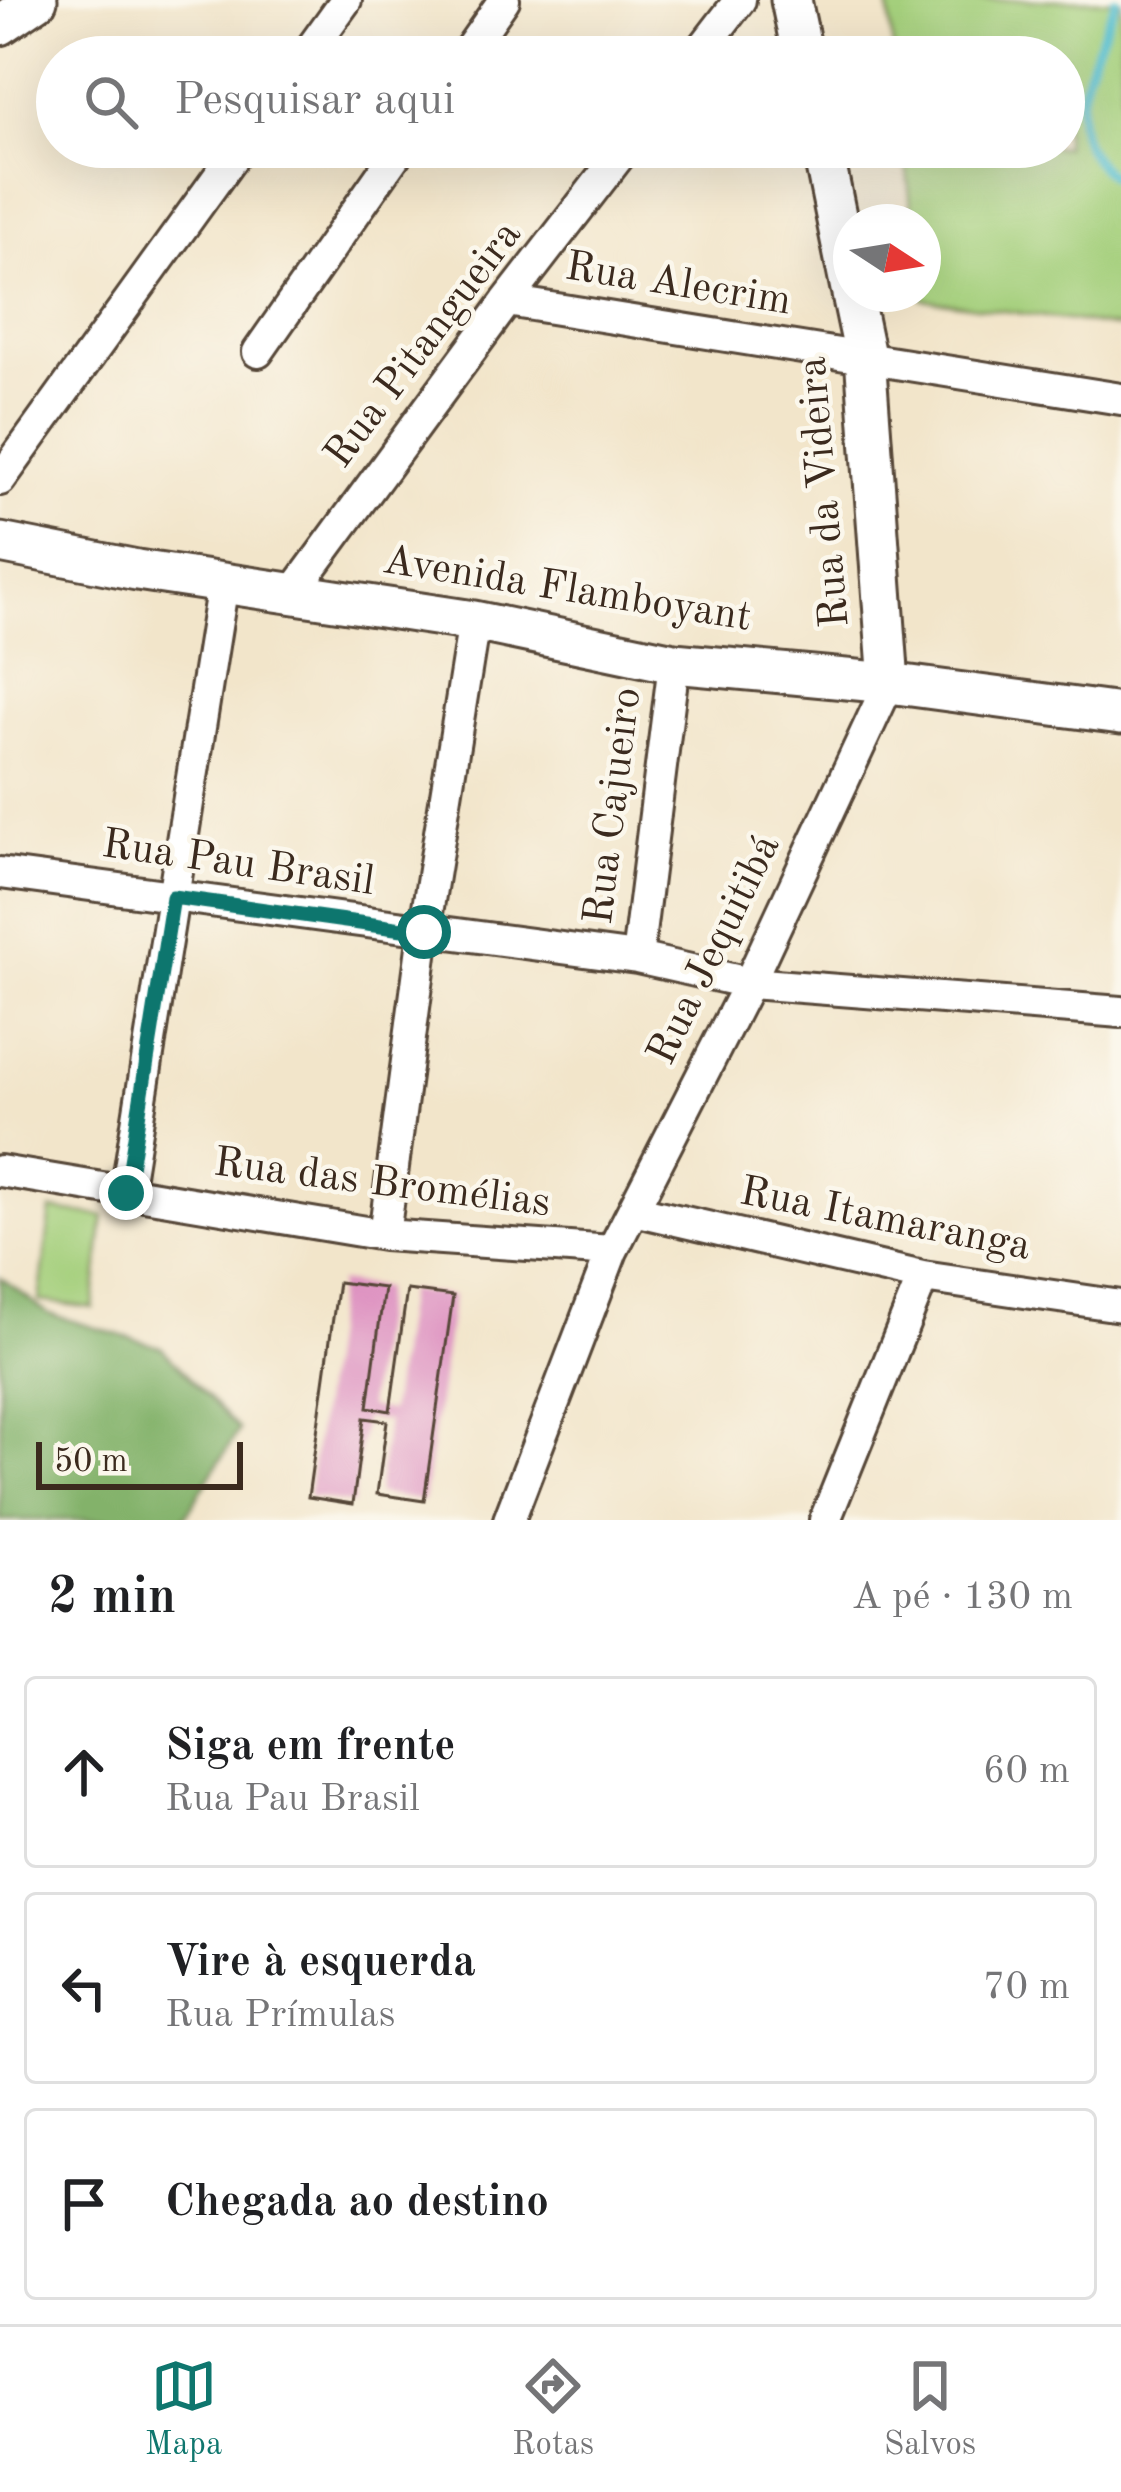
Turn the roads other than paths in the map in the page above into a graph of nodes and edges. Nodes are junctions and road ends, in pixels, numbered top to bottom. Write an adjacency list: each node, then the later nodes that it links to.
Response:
1 (37, 0): 6 (street)
2 (346, 0): 7 (street)
3 (504, 0): 8 (street)
4 (740, 0): 9 (street)
5 (791, 0): 10 (street)
6 (0, 25)
7 (320, 36)
8 (479, 36)
9 (712, 36)
10 (799, 36)
11 (225, 168): 21 (street)
12 (386, 168): 18 (street)
13 (610, 168): 16 (street, Rua Pitangueira)
14 (826, 168): 15 (street, Rua da Videira)
15 (834, 204)
16 (506, 301): 19 (street, Rua Alecrim); 24 (street, Rua Pitangueira)
17 (856, 312): 19 (street, Rua da Videira)
18 (258, 352)
19 (865, 356): 20 (street, Rua Alecrim); 27 (street, Rua da Videira)
20 (1121, 399)
21 (0, 480)
22 (0, 543): 23 (street, Avenida Flamboyant)
23 (224, 584): 24 (street, Avenida Flamboyant); 30 (street)
24 (292, 594): 25 (street, Avenida Flamboyant)
25 (474, 621): 26 (street, Avenida Flamboyant); 31 (street)
26 (674, 664): 27 (street, Avenida Flamboyant); 32 (street, Rua Cajueiro)
27 (889, 683): 28 (street, Avenida Flamboyant); 33 (street, Rua Jequitibá)
28 (1121, 714)
29 (0, 873): 30 (street, Rua Pau Brasil)
30 (173, 897): 31 (street, Rua Pau Brasil); 36 (street)
31 (424, 932): 32 (street, Rua Pau Brasil); 38 (street)
32 (638, 958): 33 (street, Rua Pau Brasil)
33 (749, 983): 34 (street, Rua Pau Brasil); 37 (street, Rua Jequitibá)
34 (1121, 1012)
35 (0, 1171): 36 (street, Rua das Bromélias)
36 (126, 1193): 38 (street, Rua das Bromélias)
37 (633, 1210): 39 (street, Rua Jequitibá); 40 (street, Rua Itamaranga)
38 (384, 1234): 39 (street, Rua das Bromélias)
39 (612, 1251): 42 (street, Rua Jequitibá)
40 (922, 1277): 41 (street, Rua Itamaranga); 43 (street)
41 (1121, 1306)
42 (509, 1520)
43 (825, 1520)

